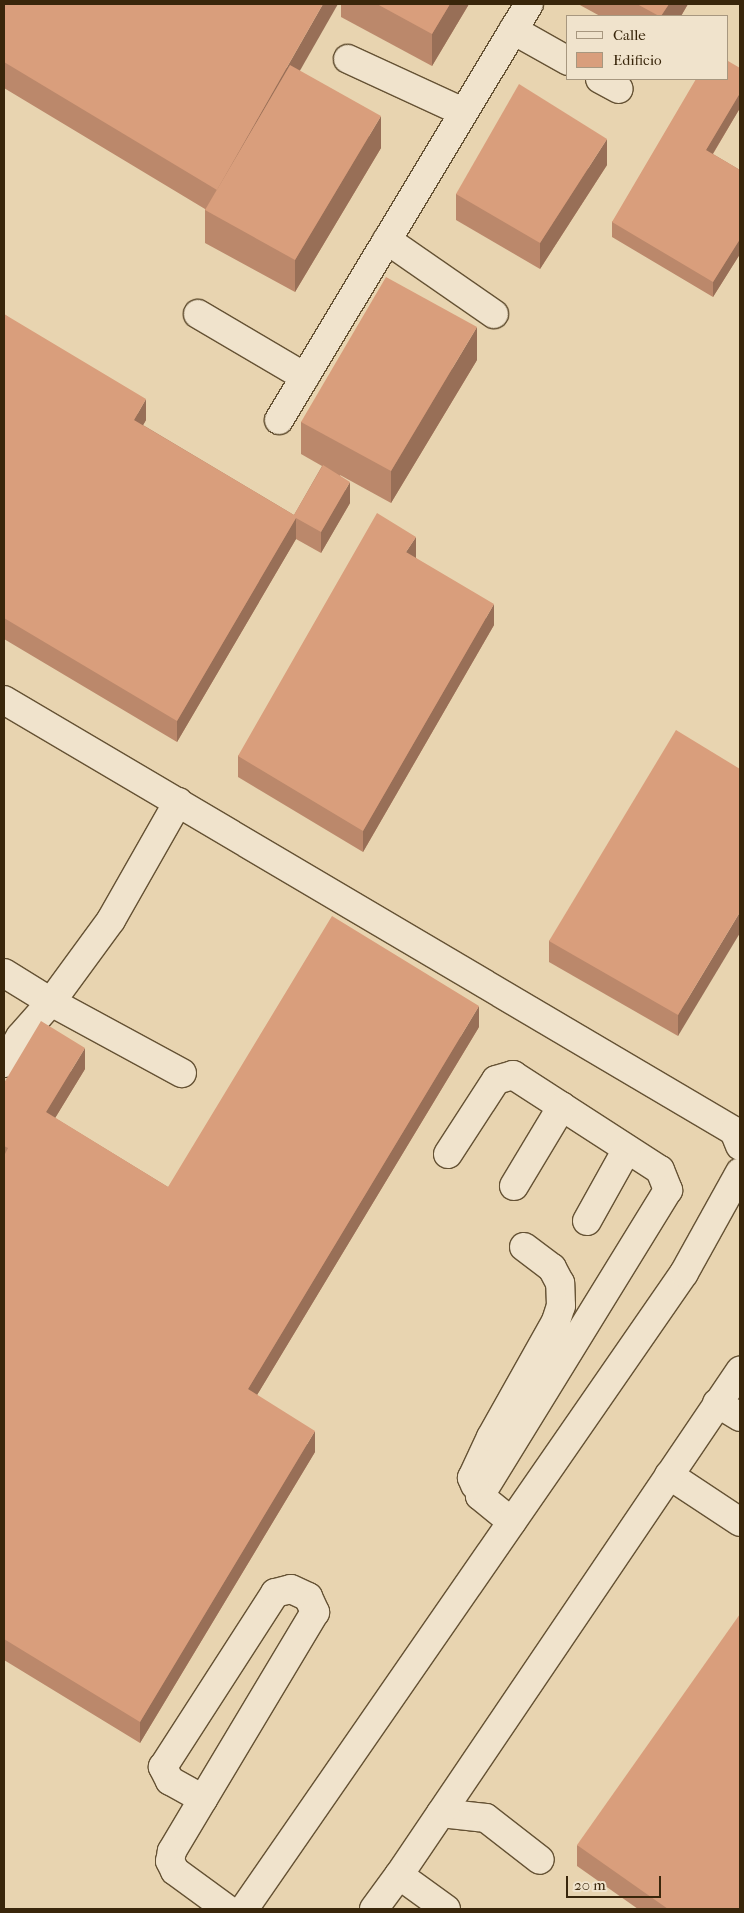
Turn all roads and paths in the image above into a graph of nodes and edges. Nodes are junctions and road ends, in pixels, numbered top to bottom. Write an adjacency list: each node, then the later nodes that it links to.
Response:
1 (529, 4): 2 (lane)
2 (513, 30): 4 (lane); 5 (lane)
3 (348, 59): 5 (lane)
4 (566, 60)
5 (463, 112): 6 (lane)
6 (387, 240): 8 (lane); 9 (lane)
7 (198, 314): 9 (lane)
8 (494, 314)
9 (305, 377): 10 (lane)
10 (279, 420)
11 (4, 700): 12 (lane)
12 (178, 802): 14 (lane); 18 (lane)
13 (4, 974): 14 (lane)
14 (51, 1002): 15 (lane); 16 (lane)
15 (4, 1063)
16 (182, 1073)
17 (562, 1106): 19 (lane); 20 (lane); 22 (lane)
18 (740, 1146)
19 (627, 1148): 23 (lane); 29 (lane)
20 (448, 1154)
21 (740, 1172): 30 (lane)
22 (514, 1186)
23 (587, 1221)
24 (524, 1247): 29 (lane)
25 (740, 1371): 26 (lane)
26 (717, 1403): 27 (lane); 28 (lane)
27 (740, 1417)
28 (669, 1475): 31 (lane); 33 (lane)
29 (480, 1496): 30 (lane)
30 (512, 1522): 37 (lane)
31 (740, 1522)
32 (203, 1799): 32 (lane); 36 (lane)
33 (441, 1813): 34 (lane); 35 (lane)
34 (540, 1860)
35 (399, 1875): 38 (lane); 39 (lane)
36 (227, 1909)
37 (244, 1909)
38 (374, 1909)
39 (446, 1909)

